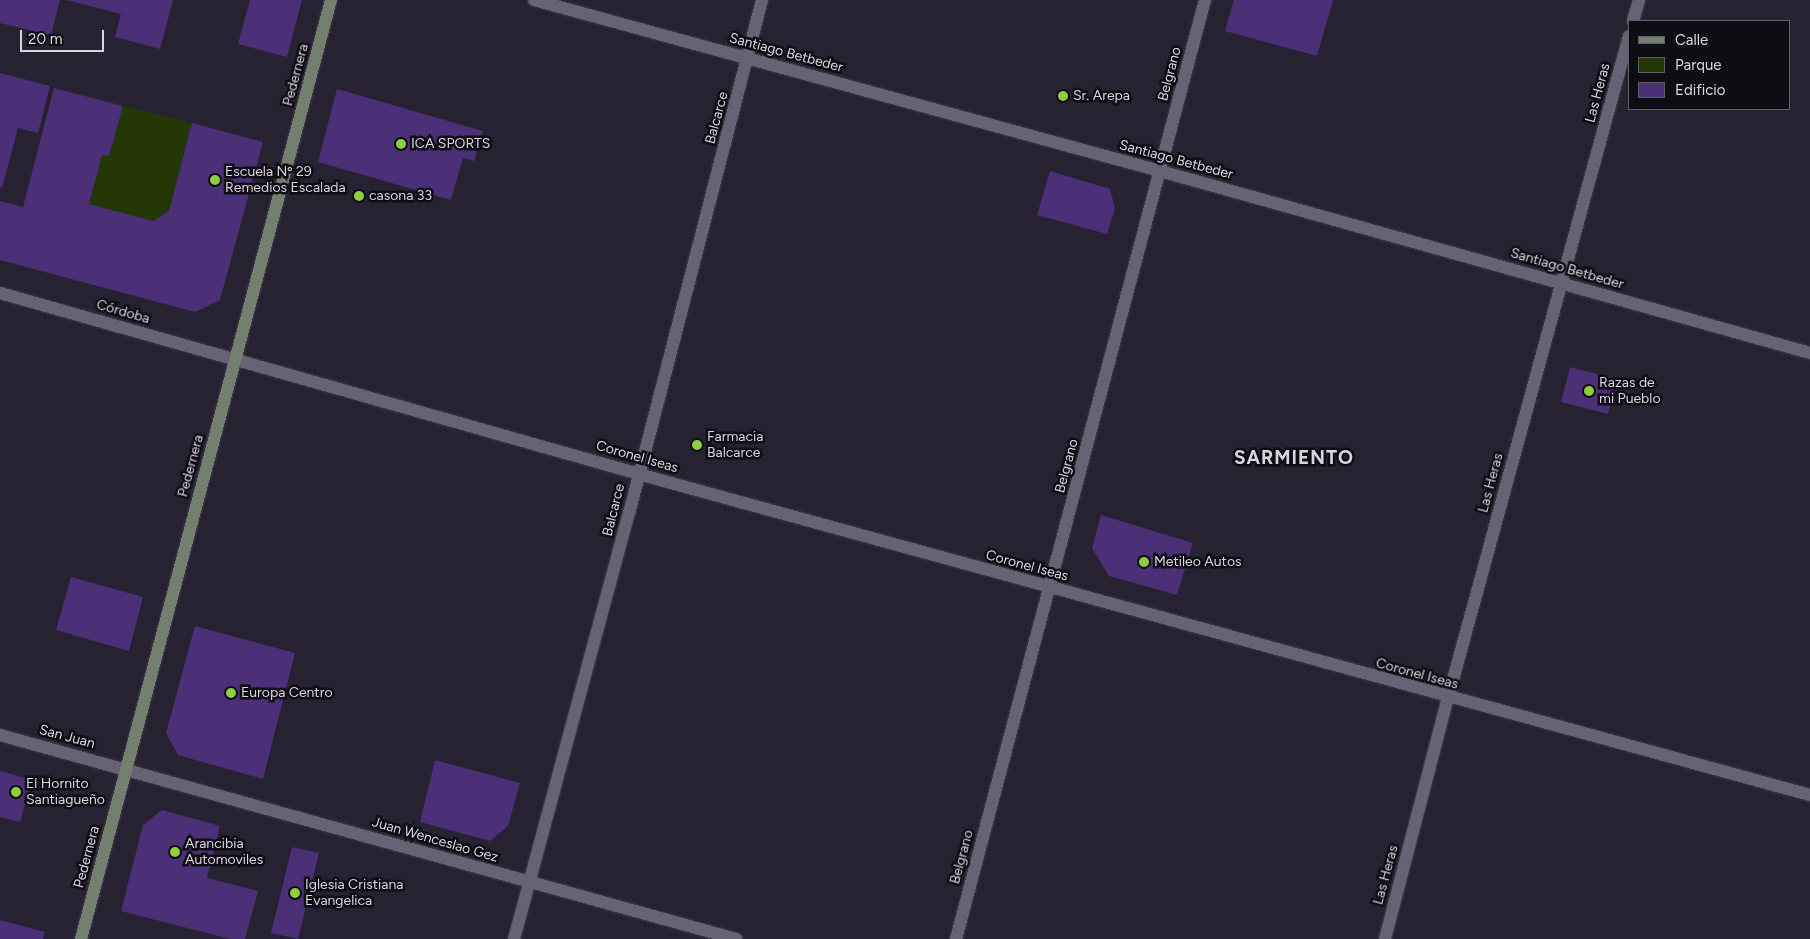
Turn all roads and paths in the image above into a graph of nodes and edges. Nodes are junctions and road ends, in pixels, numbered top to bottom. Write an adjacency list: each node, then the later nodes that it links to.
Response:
1 (332, 0): 13 (street, Pedernera)
2 (534, 0): 8 (street, Santiago Betbeder)
3 (762, 0): 8 (street, Balcarce)
4 (1205, 0): 9 (street, Belgrano)
5 (1639, 0): 6 (street)
6 (1633, 20)
7 (1628, 40): 10 (street, Las Heras)
8 (747, 58): 9 (street, Santiago Betbeder); 14 (street, Balcarce)
9 (1160, 171): 10 (street, Santiago Betbeder); 15 (street, Belgrano)
10 (1561, 283): 12 (street, Santiago Betbeder); 16 (street, Las Heras)
11 (0, 292): 13 (street, Córdoba)
12 (1810, 353)
13 (237, 361): 14 (street, Coronel Iseas); 18 (street, Pedernera)
14 (639, 474): 15 (street, Coronel Iseas); 20 (street, Balcarce)
15 (1050, 588): 16 (street, Coronel Iseas); 24 (street, Belgrano)
16 (1448, 698): 19 (street, Coronel Iseas); 25 (street, Las Heras)
17 (0, 735): 18 (street, San Juan)
18 (126, 769): 20 (street, Juan Wenceslao Gez); 21 (street, Pedernera)
19 (1810, 795)
20 (529, 882): 22 (street, Balcarce); 23 (street, Juan Wenceslao Gez)
21 (80, 939)
22 (514, 939)
23 (736, 939)
24 (956, 939)
25 (1385, 939)

